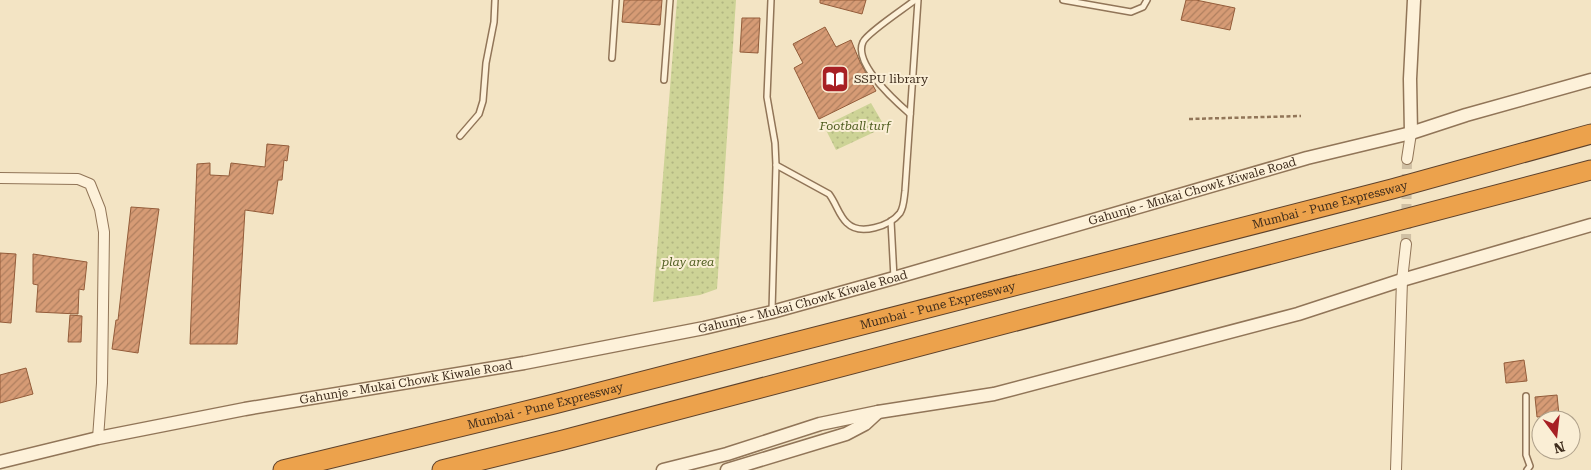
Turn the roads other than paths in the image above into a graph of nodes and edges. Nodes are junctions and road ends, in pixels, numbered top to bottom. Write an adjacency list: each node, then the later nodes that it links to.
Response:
1 (495, 0): 15 (lane)
2 (616, 0): 9 (lane)
3 (670, 0): 10 (lane)
4 (771, 0): 17 (lane)
5 (916, 0): 12 (lane); 12 (lane)
6 (1063, 0): 7 (lane)
7 (1147, 0)
8 (1414, 0): 13 (street)
9 (612, 58)
10 (664, 80)
11 (1591, 80): 13 (street, Gahunje - Mukai Chowk Kiwale Road)
12 (910, 114): 20 (lane)
13 (1411, 133): 16 (street); 23 (street, Gahunje - Mukai Chowk Kiwale Road)
14 (1591, 134): 30 (highway, Mumbai - Pune Expressway)
15 (460, 136)
16 (1407, 159)
17 (776, 165): 20 (lane); 25 (lane)
18 (1591, 170): 31 (highway)
19 (0, 178): 28 (street)
20 (891, 221): 23 (lane)
21 (1591, 224): 24 (street)
22 (1406, 244): 24 (street)
23 (894, 278): 25 (street, Gahunje - Mukai Chowk Kiwale Road)
24 (1402, 280): 27 (street); 34 (street)
25 (772, 312): 28 (street, Gahunje - Mukai Chowk Kiwale Road)
26 (1526, 396): 35 (lane)
27 (878, 412): 32 (street); 33 (street)
28 (98, 438): 29 (street, Gahunje - Mukai Chowk Kiwale Road)
29 (0, 462)
30 (283, 470)
31 (442, 470)
32 (663, 470)
33 (727, 470)
34 (1396, 470)
35 (1527, 470)

